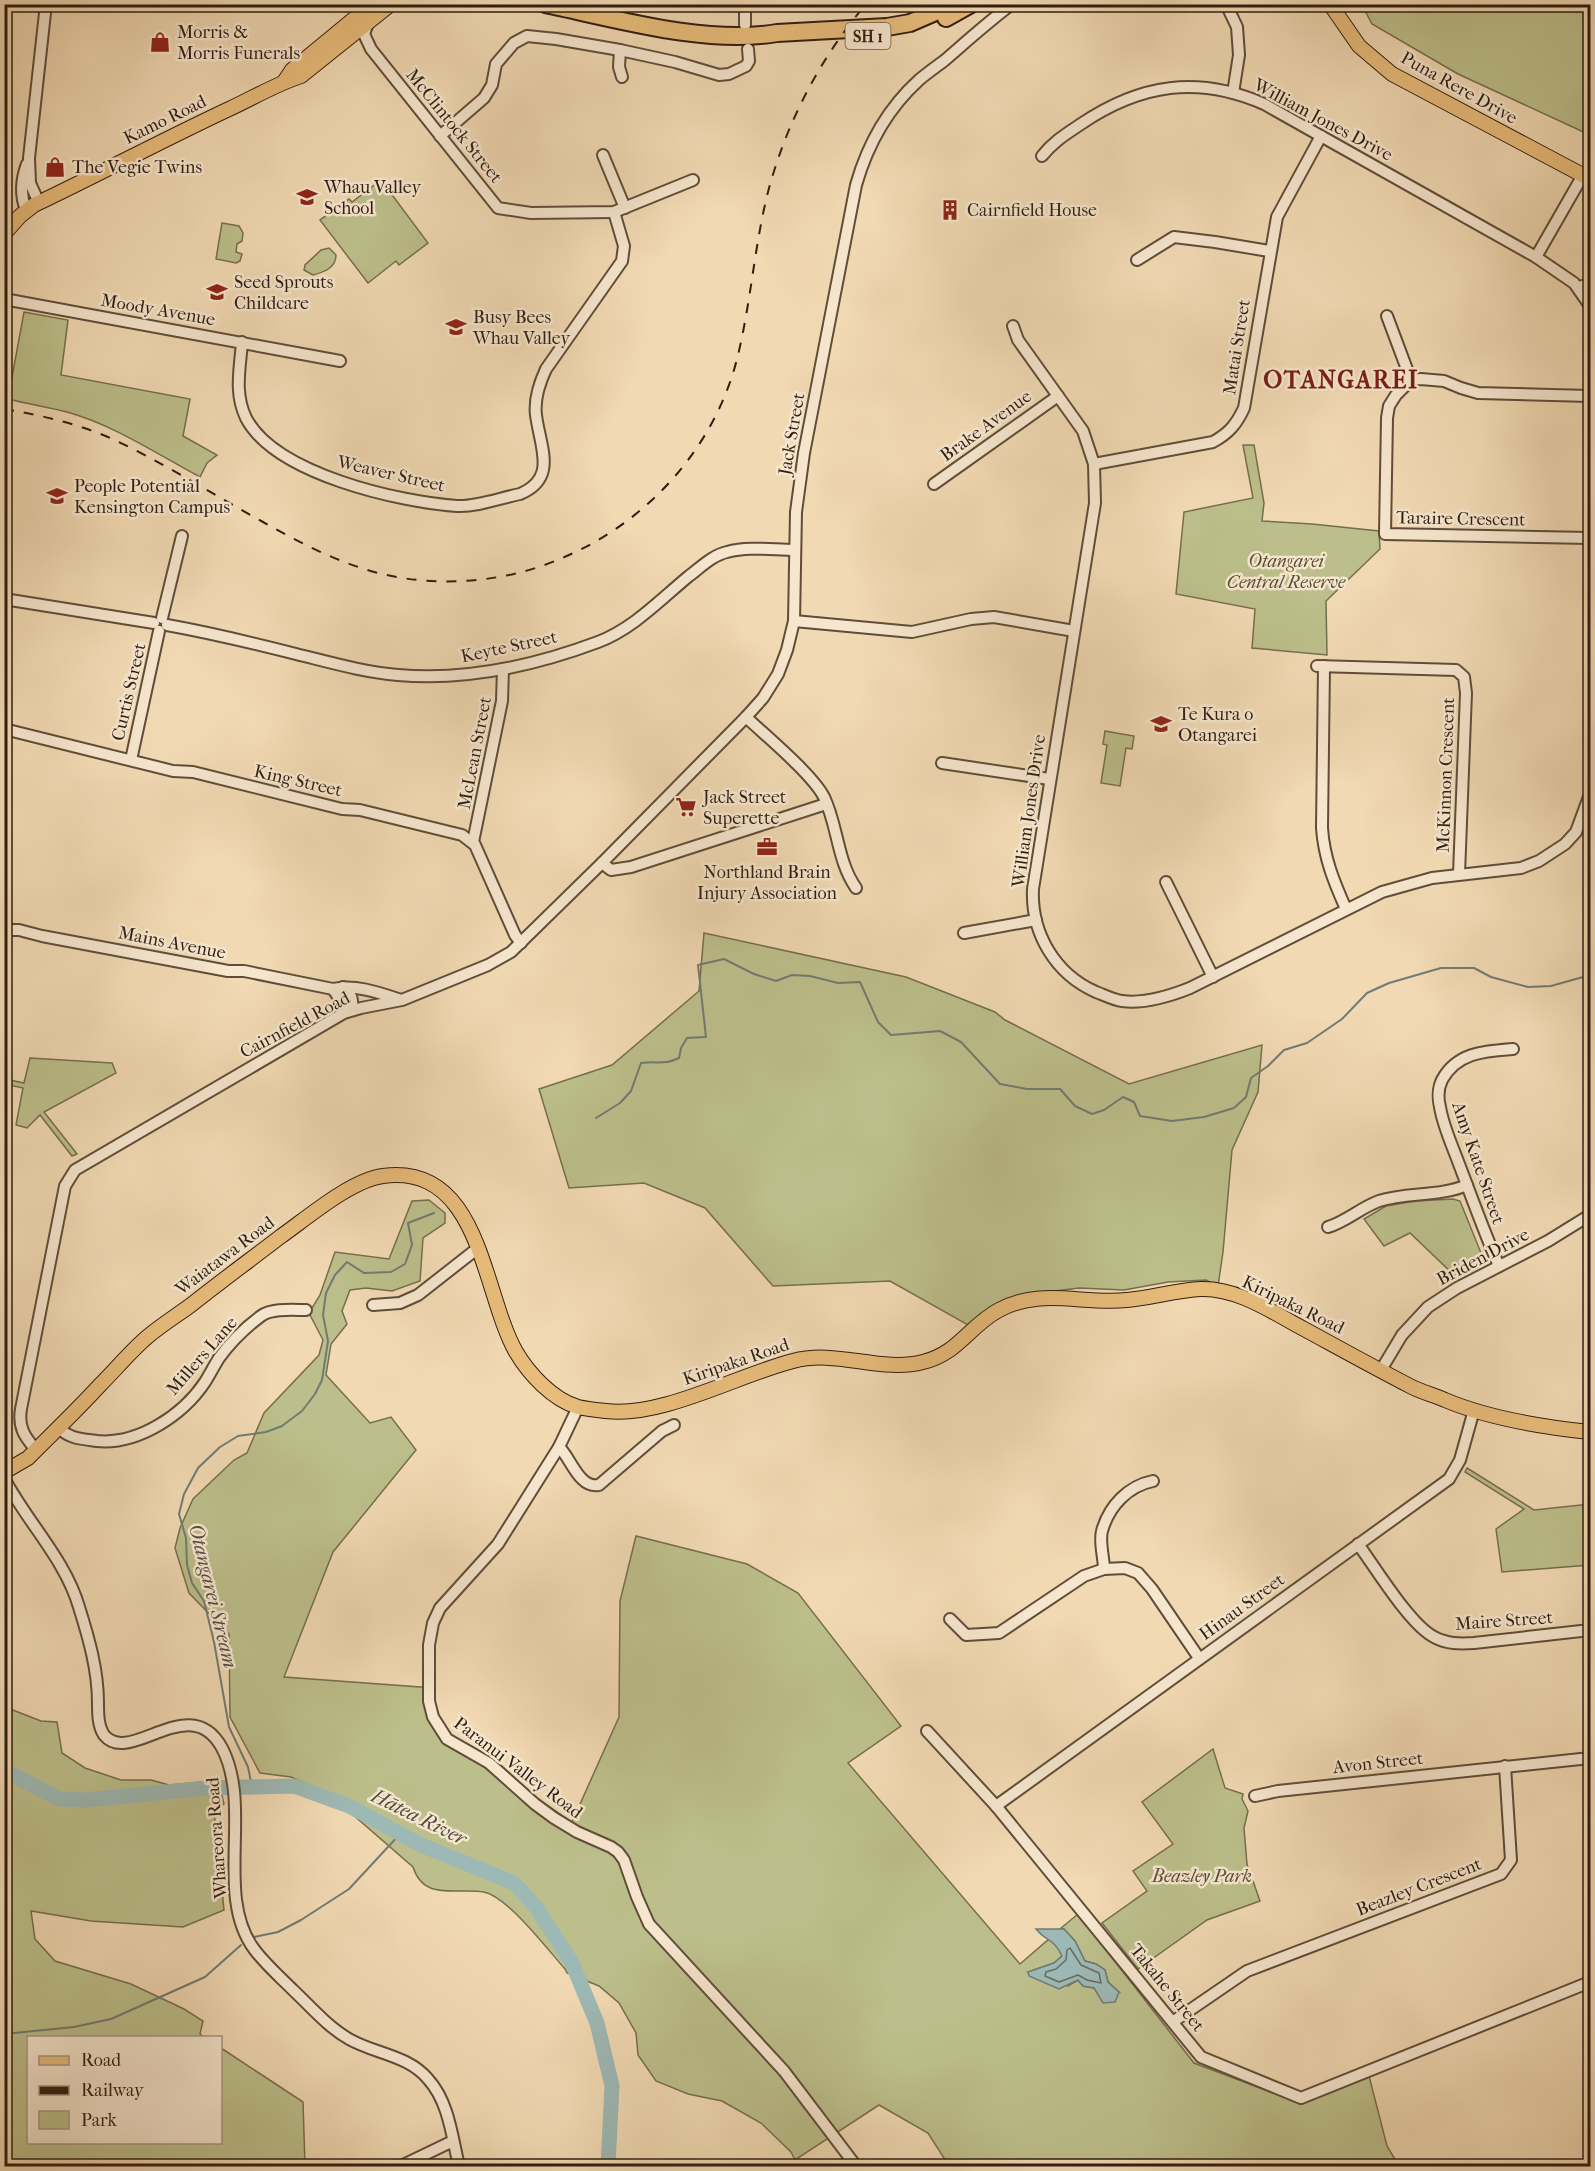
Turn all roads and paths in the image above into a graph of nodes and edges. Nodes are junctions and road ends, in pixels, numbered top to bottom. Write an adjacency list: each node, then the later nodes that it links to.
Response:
1 (46, 4): 24 (street)
2 (391, 4): 10 (main road, Kamo Road)
3 (545, 4): 12 (highway, SH 1)
4 (745, 4): 11 (street)
5 (954, 4): 12 (highway, SH 1)
6 (971, 4): 12 (highway, SH 1)
7 (1012, 4): 50 (street, Jack Street)
8 (1226, 4): 19 (street)
9 (1330, 4): 25 (main road, Puna Rere Drive)
10 (369, 10): 13 (main road, Kamo Road); 14 (street); 18 (main road, Kamo Road)
11 (745, 26)
12 (759, 36)
13 (345, 41): 14 (street); 18 (main road, Kamo Road)
14 (370, 49): 20 (street, McClintock Street)
15 (748, 49): 16 (street)
16 (620, 50): 17 (street); 20 (street)
17 (622, 77)
18 (284, 82): 27 (main road, Kamo Road)
19 (1233, 93): 21 (street, William Jones Drive); 23 (street, William Jones Drive)
20 (440, 136): 30 (street, McClintock Street)
21 (1321, 136): 32 (street, Matai Street); 33 (street, William Jones Drive)
22 (603, 155): 28 (street)
23 (1042, 156)
24 (29, 158): 27 (street); 29 (street)
25 (1587, 177): 33 (street)
26 (693, 180): 28 (street, McClintock Street)
27 (39, 203): 29 (main road, Kamo Road)
28 (625, 208): 30 (street, McClintock Street)
29 (26, 210): 31 (main road, Kamo Road)
30 (614, 212): 41 (street, Weaver Street)
31 (4, 234)
32 (1269, 251): 34 (street); 46 (street, Matai Street)
33 (1536, 257): 36 (street, William Jones Drive)
34 (1137, 260)
35 (1590, 287): 36 (street)
36 (1578, 288): 38 (street, William Jones Drive)
37 (4, 299): 41 (street, Moody Avenue)
38 (1590, 306)
39 (1387, 316): 43 (street)
40 (1013, 326): 44 (street, William Jones Drive)
41 (242, 342): 42 (street, Moody Avenue)
42 (340, 361)
43 (1411, 380): 45 (street); 49 (street, Taraire Crescent)
44 (1058, 396): 46 (street, William Jones Drive); 47 (street, Brake Avenue)
45 (1590, 396)
46 (1094, 464): 54 (street, William Jones Drive)
47 (934, 484)
48 (182, 536): 53 (street, Curtis Street)
49 (1590, 538)
50 (795, 550): 52 (street, Jack Street); 55 (street, Keyte Street)
51 (4, 599): 53 (street, Keyte Street)
52 (794, 621): 54 (street); 56 (street, Jack Street)
53 (161, 624): 55 (street, Keyte Street); 58 (street, Curtis Street)
54 (1074, 631): 60 (street, William Jones Drive)
55 (503, 669): 63 (street, McLean Street)
56 (746, 717): 62 (street); 64 (street, Jack Street)
57 (4, 729): 58 (street, King Street)
58 (130, 760): 63 (street, King Street)
59 (942, 763): 60 (street)
60 (1049, 779): 69 (street, William Jones Drive)
61 (1590, 794): 65 (street, William Jones Drive)
62 (826, 804): 64 (street); 67 (street)
63 (473, 842): 72 (street)
64 (602, 863): 72 (street, Cairnfield Road)
65 (1459, 874): 68 (street, William Jones Drive); 68 (street, McKinnon Crescent)
66 (1166, 882): 73 (street)
67 (856, 888)
68 (1346, 909): 73 (street, William Jones Drive)
69 (1035, 920): 71 (street); 73 (street, William Jones Drive)
70 (4, 930): 74 (street, Mains Avenue)
71 (964, 933)
72 (521, 943): 75 (street, Cairnfield Road)
73 (1213, 977)
74 (338, 988): 75 (street, Mains Avenue); 76 (street)
75 (402, 1000): 76 (street, Cairnfield Road)
76 (352, 1010): 92 (street, Cairnfield Road)
77 (1514, 1049): 78 (street, Amy Kate Street)
78 (1467, 1185): 80 (street); 82 (street, Amy Kate Street)
79 (1590, 1215): 82 (street, Briden Drive)
80 (1328, 1227)
81 (478, 1248): 83 (street); 86 (main road, Kiripaka Road); 89 (main road, Waiatawa Road)
82 (1499, 1266): 85 (street, Briden Drive)
83 (373, 1305)
84 (306, 1310): 89 (street, Millers Lane)
85 (1381, 1370): 86 (main road, Kiripaka Road); 87 (main road, Kiripaka Road)
86 (578, 1407): 91 (street, Paranui Valley Road)
87 (1474, 1410): 90 (main road, Kiripaka Road); 96 (street, Hinau Street)
88 (674, 1425): 91 (street)
89 (59, 1428): 92 (main road, Waiatawa Road)
90 (1590, 1432)
91 (559, 1447): 111 (street, Paranui Valley Road)
92 (36, 1450): 93 (main road, Waiatawa Road)
93 (4, 1472)
94 (4, 1478): 108 (street, Whareora Road)
95 (1154, 1481): 97 (street)
96 (1358, 1544): 99 (street, Maire Street); 100 (street, Hinau Street)
97 (1104, 1569): 98 (street); 100 (street)
98 (950, 1618)
99 (1590, 1630)
100 (1198, 1658): 105 (street, Hinau Street)
101 (927, 1731): 105 (street, Takahe Street)
102 (1590, 1758): 103 (street)
103 (1505, 1766): 104 (street, Avon Street); 107 (street, Beazley Crescent)
104 (1255, 1796)
105 (996, 1806): 107 (street, Takahe Street)
106 (1590, 1983): 107 (street, Takahe Street)
107 (1174, 2021)
108 (453, 2141): 109 (street); 110 (street, Whareora Road)
109 (401, 2166)
110 (459, 2166)
111 (856, 2166)

